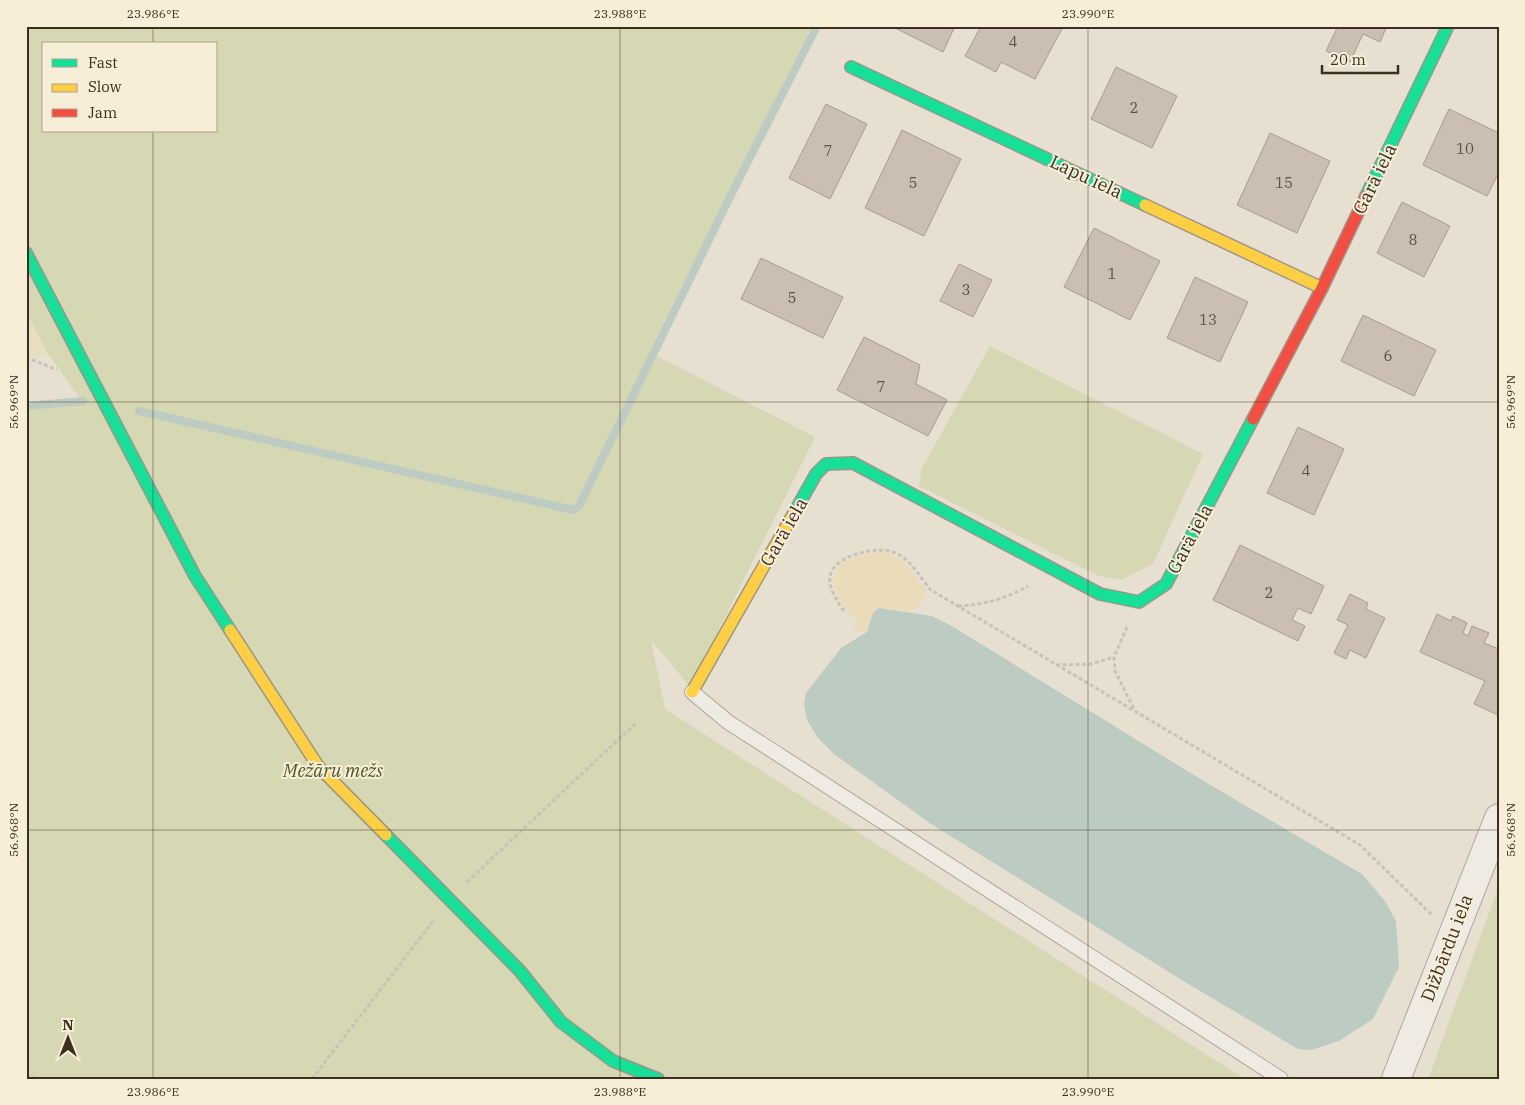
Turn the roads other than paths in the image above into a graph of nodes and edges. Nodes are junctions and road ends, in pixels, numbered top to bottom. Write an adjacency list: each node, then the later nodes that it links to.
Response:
1 (1448, 26): 4 (street, Garā iela)
2 (851, 67): 4 (street, Lapu iela)
3 (26, 253): 7 (street)
4 (1322, 288): 5 (street, Garā iela)
5 (692, 692): 8 (lane)
6 (1499, 818): 9 (street, Dižbārdu iela)
7 (658, 1079)
8 (1281, 1079)
9 (1396, 1079)

